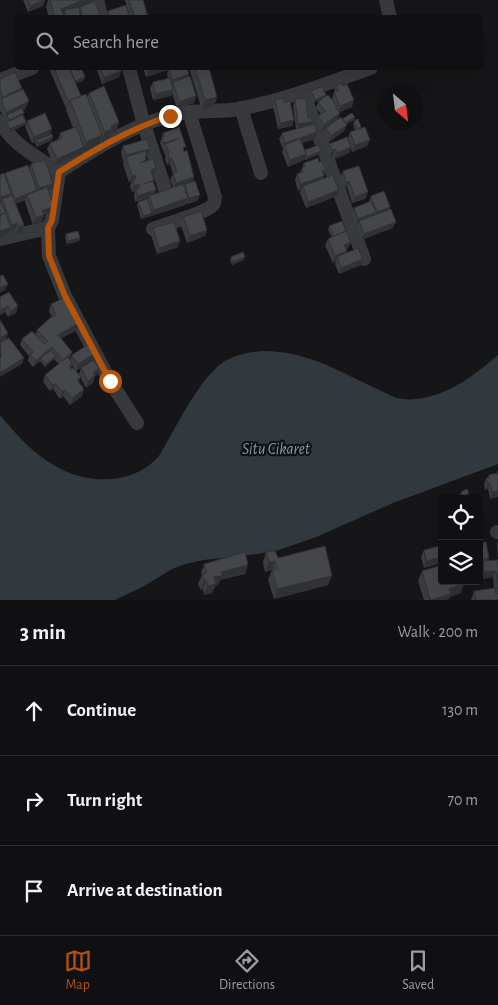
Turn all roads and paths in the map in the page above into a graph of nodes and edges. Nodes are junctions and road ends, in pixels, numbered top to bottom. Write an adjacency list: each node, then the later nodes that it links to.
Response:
1 (97, 0): 3 (street)
2 (386, 0): 4 (street)
3 (101, 15)
4 (389, 15)
5 (27, 70): 8 (street)
6 (130, 70): 13 (street)
7 (365, 70): 9 (street)
8 (0, 80)
9 (303, 92): 10 (street); 20 (street)
10 (241, 108): 11 (street); 15 (street)
11 (189, 112): 13 (street); 18 (street)
12 (0, 122): 14 (street)
13 (144, 126): 14 (street); 16 (street)
14 (59, 172): 17 (street)
15 (261, 173)
16 (166, 192)
17 (48, 228): 19 (street); 21 (street)
18 (153, 228)
19 (0, 239)
20 (364, 258)
21 (137, 424)

